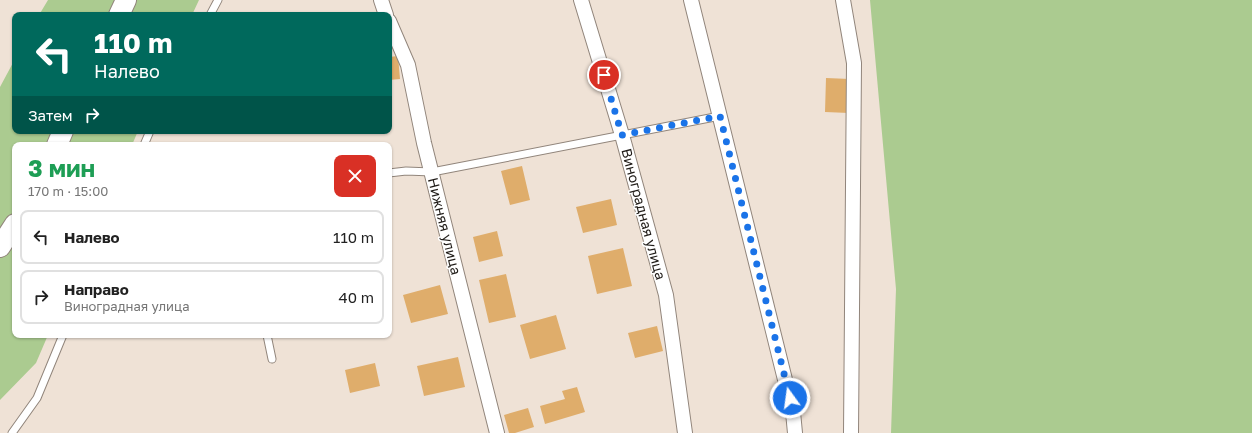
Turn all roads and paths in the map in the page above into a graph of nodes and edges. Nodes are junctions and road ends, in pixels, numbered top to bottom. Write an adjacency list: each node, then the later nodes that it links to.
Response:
1 (126, 0): 7 (main road)
2 (218, 0): 8 (lane)
3 (381, 0): 9 (street)
4 (581, 0): 12 (street, Виноградная улица)
5 (692, 0): 11 (street)
6 (843, 0): 24 (street)
7 (120, 12)
8 (212, 12)
9 (385, 12)
10 (392, 28): 13 (street, Нижняя улица)
11 (720, 116): 12 (lane); 23 (street)
12 (622, 135): 13 (lane); 22 (street, Виноградная улица)
13 (432, 172): 14 (lane); 21 (street, Нижняя улица)
14 (392, 173)
15 (12, 229): 16 (main road)
16 (0, 247)
17 (62, 338): 20 (lane)
18 (268, 338): 19 (lane)
19 (272, 359)
20 (12, 433)
21 (497, 433)
22 (685, 433)
23 (795, 433)
24 (851, 433)

